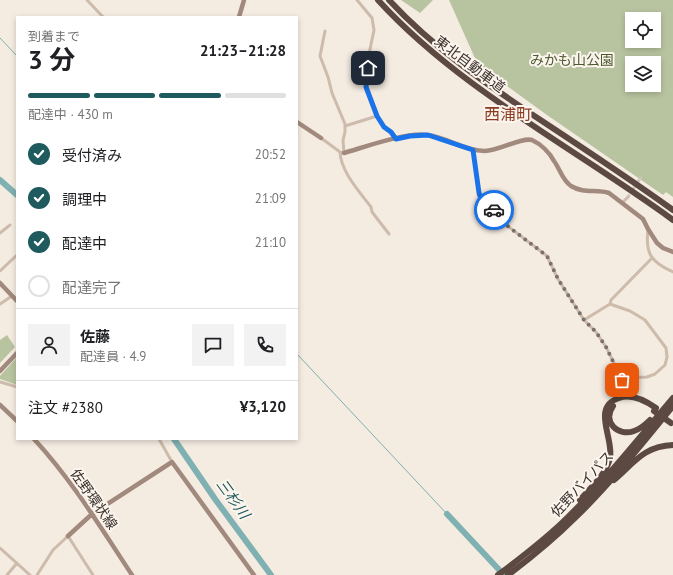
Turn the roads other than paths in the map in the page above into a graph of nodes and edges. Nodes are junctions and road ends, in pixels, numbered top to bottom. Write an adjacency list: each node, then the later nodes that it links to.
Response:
1 (87, 0): 6 (street)
2 (244, 0): 7 (street)
3 (357, 0): 9 (street)
4 (378, 0): 19 (highway, 東北自動車道)
5 (389, 0): 18 (highway, 東北自動車道)
6 (102, 16)
7 (239, 16)
8 (325, 31): 11 (street)
9 (377, 116): 11 (street); 13 (street)
10 (298, 123): 12 (street)
11 (345, 126): 15 (street)
12 (321, 138): 15 (street)
13 (396, 139): 14 (street); 15 (street)
14 (473, 150): 17 (street); 34 (street)
15 (342, 152): 23 (street)
16 (628, 197): 17 (street)
17 (622, 203): 21 (street)
18 (673, 210)
19 (671, 219)
20 (10, 225): 22 (street)
21 (648, 229): 24 (street); 26 (street)
22 (0, 233)
23 (389, 234)
24 (673, 252)
25 (16, 256): 27 (street)
26 (652, 258): 28 (street); 33 (street)
27 (0, 271)
28 (673, 272)
29 (0, 283): 30 (street)
30 (12, 296): 31 (street); 32 (street)
31 (16, 300)
32 (0, 304)
33 (610, 304): 34 (street); 34 (street)
34 (584, 320)
35 (16, 354): 36 (street)
36 (0, 371)
37 (0, 382): 38 (street)
38 (16, 387)
39 (673, 393): 43 (highway)
40 (673, 398): 52 (highway, 佐野バイパス)
41 (0, 405): 44 (street)
42 (673, 406): 50 (highway, 佐野バイパス)
43 (655, 410): 45 (highway); 52 (highway)
44 (16, 420)
45 (672, 423)
46 (35, 440): 51 (street, 佐野環状線)
47 (160, 440): 49 (street)
48 (673, 445): 50 (highway)
49 (172, 462): 51 (street); 64 (street)
50 (600, 492): 58 (highway, 佐野バイパス)
51 (92, 514): 53 (street); 63 (street, 佐野環状線)
52 (550, 534): 58 (highway, 佐野バイパス)
53 (68, 536): 61 (street); 62 (street)
54 (0, 548): 55 (street)
55 (3, 551): 56 (street); 57 (street)
56 (0, 555)
57 (17, 563): 59 (street); 60 (street)
58 (512, 569): 65 (highway, 佐野バイパス); 66 (highway, 佐野バイパス)
59 (7, 575)
60 (30, 575)
61 (36, 575)
62 (93, 575)
63 (132, 575)
64 (254, 575)
65 (498, 575)
66 (508, 575)

